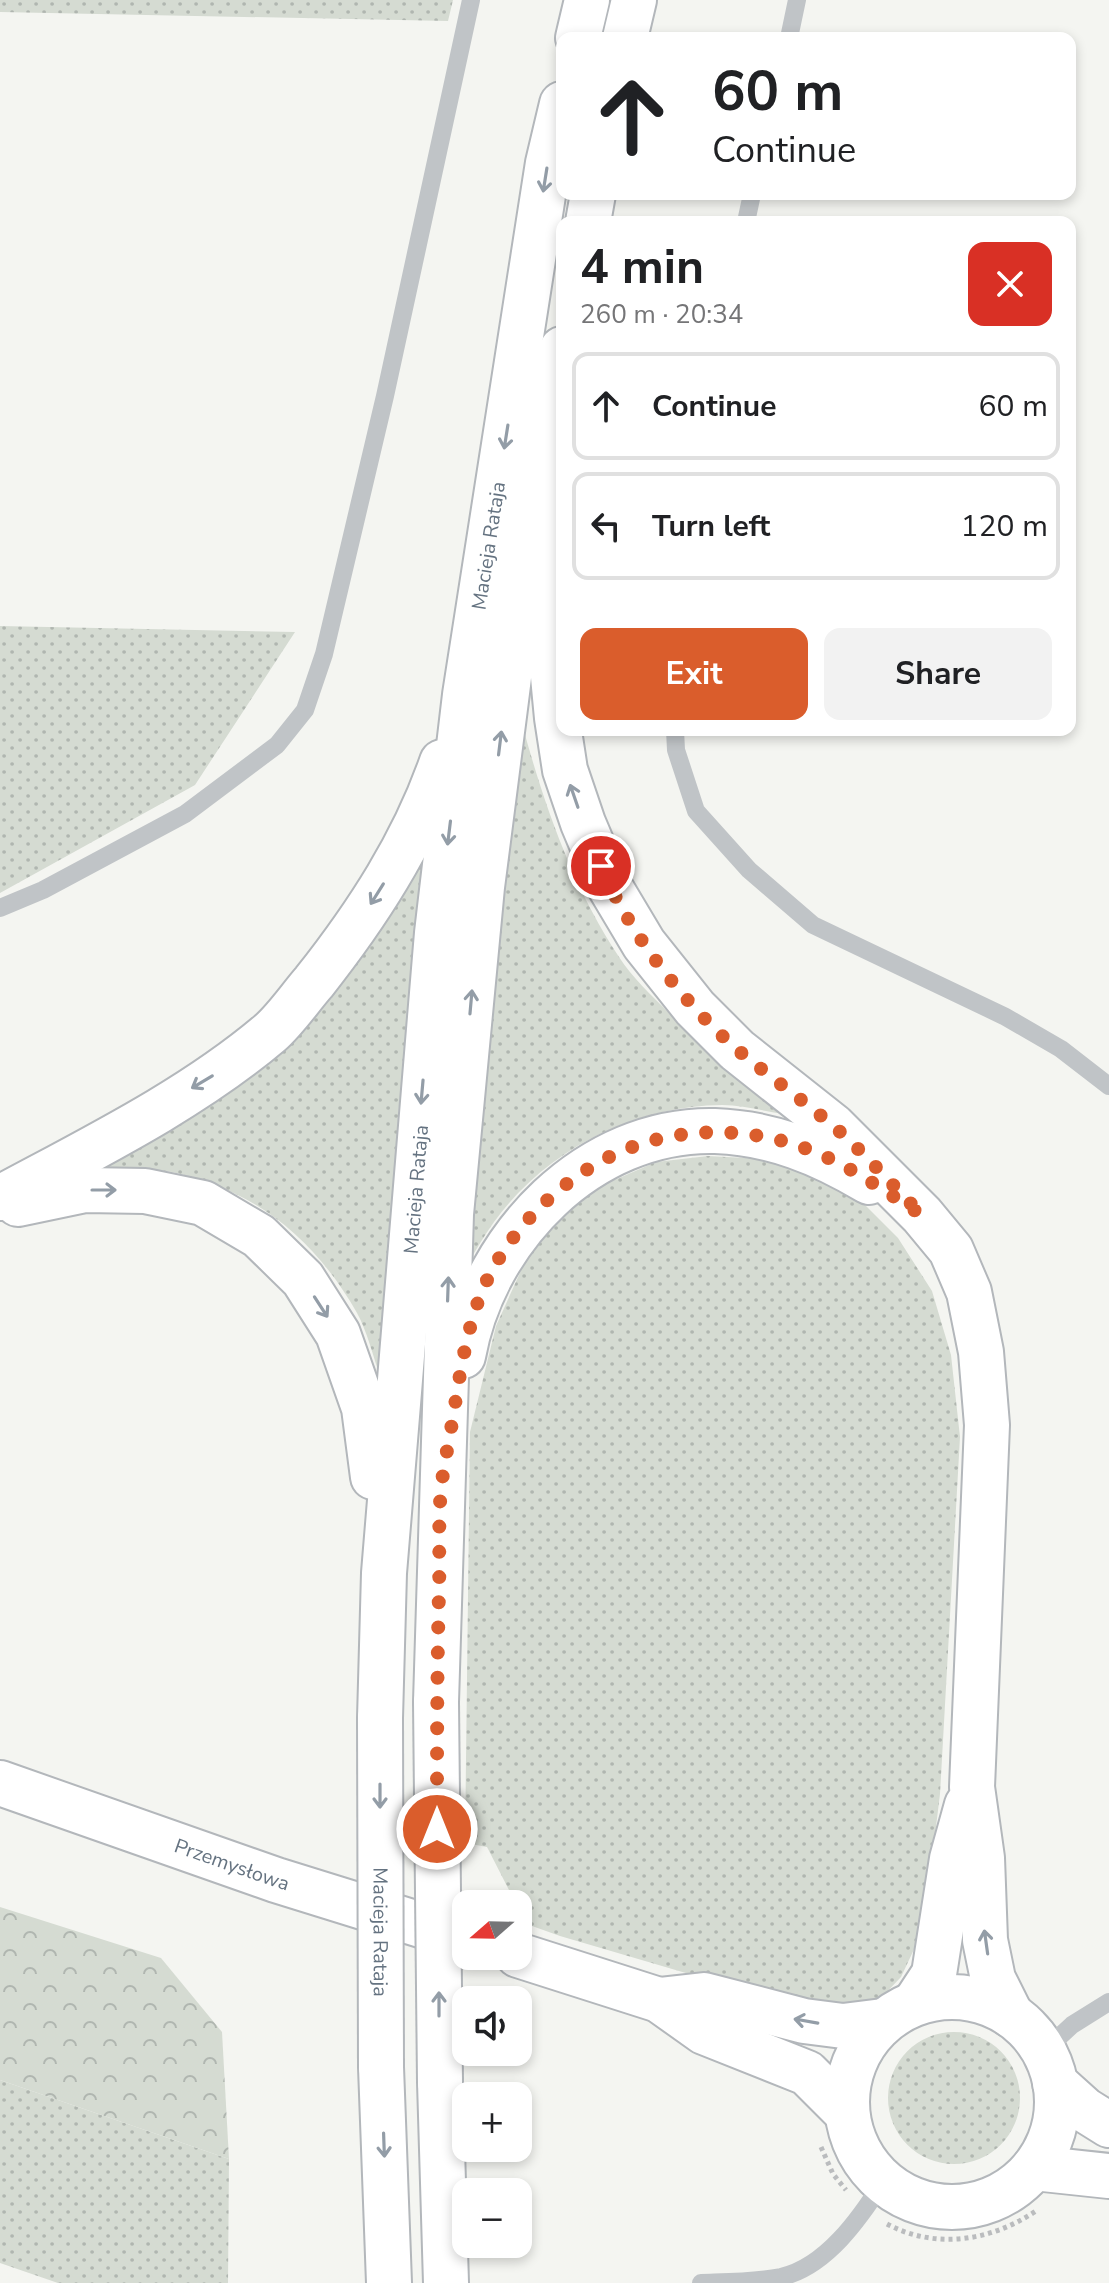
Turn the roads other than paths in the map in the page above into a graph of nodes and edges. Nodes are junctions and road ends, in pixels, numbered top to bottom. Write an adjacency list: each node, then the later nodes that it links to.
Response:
1 (471, 0): 15 (lane)
2 (587, 0): 5 (main road)
3 (634, 0): 6 (main road)
4 (797, 0): 7 (lane)
5 (579, 32)
6 (626, 32)
7 (790, 32)
8 (556, 132): 11 (main road, Macieja Rataja, one-way to 11)
9 (556, 383): 20 (main road, Macieja Rataja, one-way to 9)
10 (556, 519): 12 (main road, one-way to 10)
11 (465, 695): 17 (main road, one-way to 17); 21 (main road, Macieja Rataja, one-way to 21)
12 (556, 708)
13 (560, 736): 19 (main road, one-way to 13)
14 (675, 736): 16 (lane)
15 (0, 908)
16 (1109, 1086)
17 (0, 1198)
18 (0, 1208): 21 (main road, one-way to 21)
19 (922, 1215): 20 (main road); 23 (main road)
20 (441, 1489): 37 (main road, Macieja Rataja, one-way to 20, bridge)
21 (384, 1573): 36 (main road, Macieja Rataja, one-way to 36, bridge)
22 (0, 1783): 24 (main road, Przemysłowa)
23 (972, 1787): 28 (main road); 29 (main road, one-way to 23)
24 (452, 1935)
25 (532, 1959): 26 (main road)
26 (659, 2000): 28 (main road, one-way to 26); 32 (main road)
27 (1109, 2002): 30 (lane)
28 (899, 2012): 29 (main road); 32 (main road)
29 (1011, 2015): 30 (main road)
30 (1050, 2067): 31 (main road); 34 (main road)
31 (1109, 2125)
32 (834, 2129): 35 (main road)
33 (1109, 2176): 34 (main road)
34 (1040, 2186): 35 (main road)
35 (875, 2195): 38 (lane)
36 (389, 2283)
37 (446, 2283)
38 (701, 2283)

